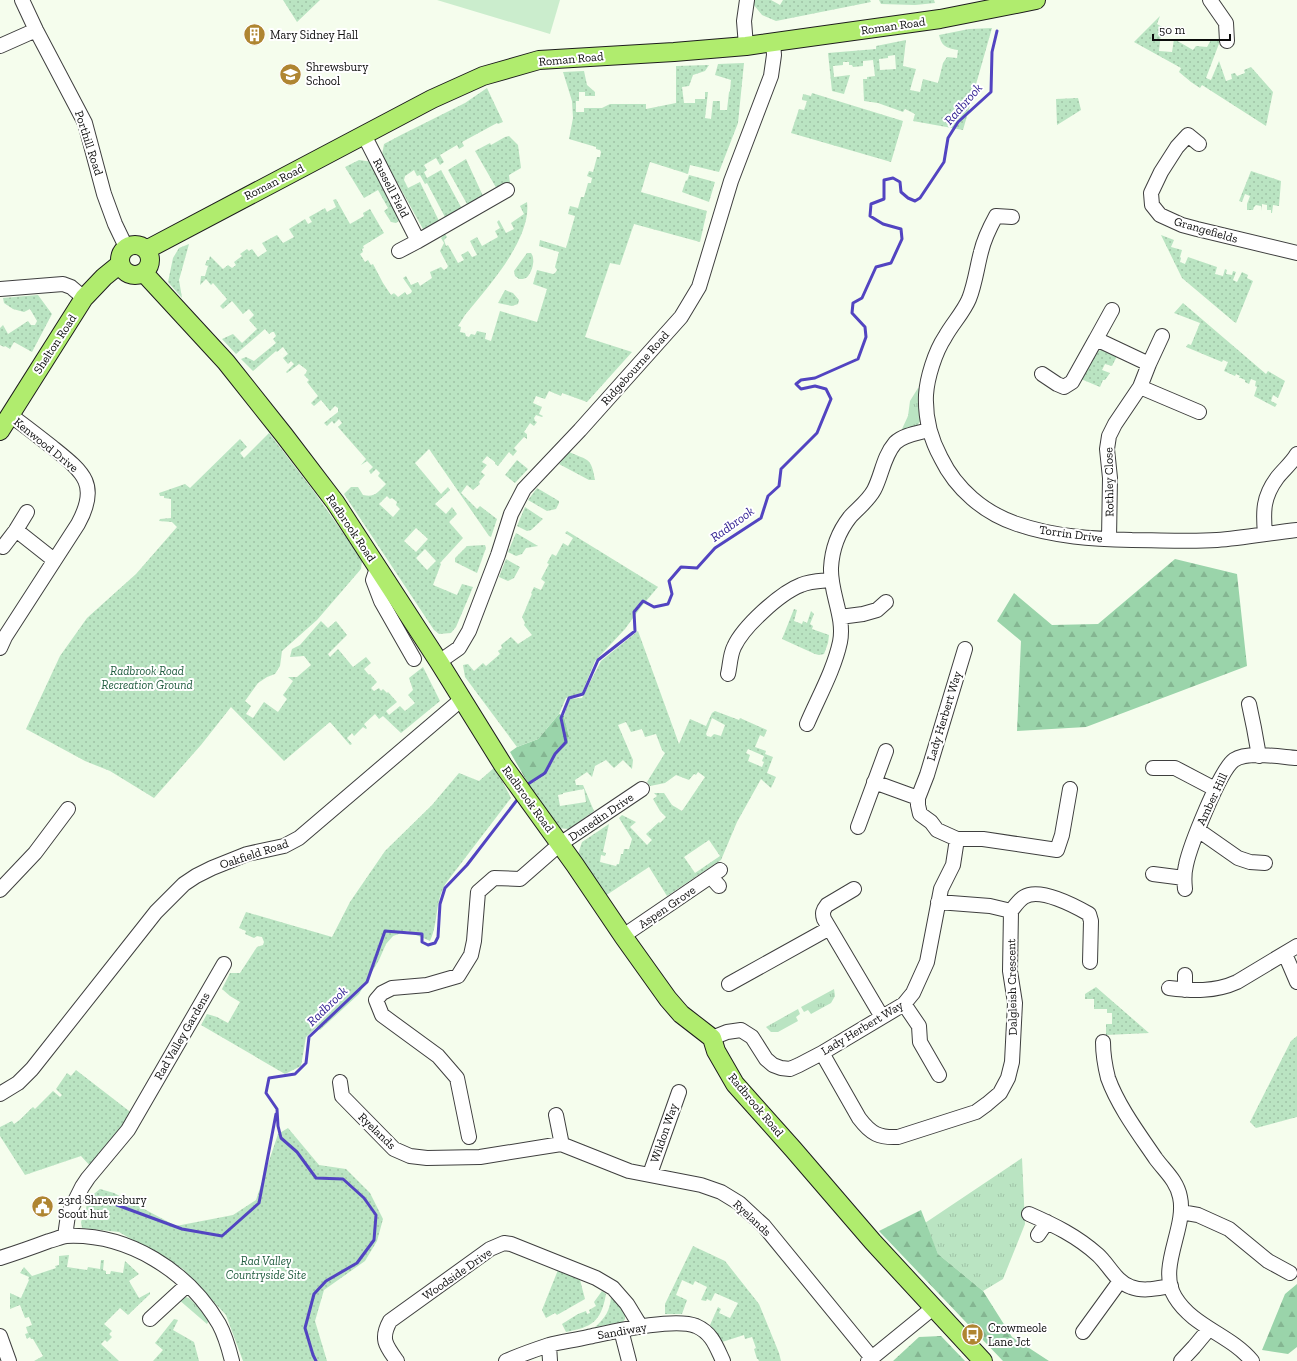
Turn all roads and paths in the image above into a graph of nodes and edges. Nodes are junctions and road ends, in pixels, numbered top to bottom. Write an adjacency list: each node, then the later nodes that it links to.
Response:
1 (22, 0): 5 (street, Porthill Road)
2 (747, 0): 9 (street)
3 (1036, 0): 7 (main road, Roman Road)
4 (1210, 0): 6 (street)
5 (36, 30): 8 (street); 15 (street, Porthill Road)
6 (1227, 41)
7 (773, 42): 9 (main road, Roman Road); 48 (street, Ridgebourne Road)
8 (0, 46)
9 (746, 46): 10 (main road, Roman Road)
10 (364, 135): 14 (street, Russell Field); 16 (main road, Roman Road)
11 (1189, 136): 18 (street, Grangefields)
12 (507, 190): 14 (street)
13 (1012, 218): 31 (street, Torrin Drive)
14 (418, 241): 17 (street)
15 (126, 247): 16 (main road); 19 (main road)
16 (146, 250): 20 (main road)
17 (399, 251)
18 (1297, 253)
19 (120, 264): 20 (main road); 22 (main road, Shelton Road)
20 (144, 273): 41 (main road, Radbrook Road)
21 (0, 289): 22 (street)
22 (84, 298): 30 (main road, Shelton Road)
23 (1112, 310): 25 (street)
24 (1162, 336): 26 (street, Rothley Close)
25 (1096, 339): 26 (street); 27 (street)
26 (1149, 364): 28 (street, Rothley Close)
27 (1042, 374)
28 (1140, 387): 29 (street); 38 (street, Rothley Close)
29 (1199, 412)
30 (10, 415): 32 (main road, Shelton Road); 40 (street, Kenwood Drive)
31 (929, 430): 38 (street, Torrin Drive); 42 (street)
32 (0, 431)
33 (1297, 454): 37 (street)
34 (27, 512): 35 (street)
35 (16, 530): 39 (street); 40 (street)
36 (1297, 530): 37 (street, Torrin Drive)
37 (1265, 534): 38 (street, Torrin Drive)
38 (1109, 539)
39 (3, 547)
40 (54, 560): 45 (street, Kenwood Drive)
41 (377, 568): 47 (street); 48 (main road, Radbrook Road)
42 (831, 580): 44 (street); 49 (street)
43 (881, 610): 44 (street)
44 (840, 617): 52 (street)
45 (0, 648)
46 (964, 649): 61 (street, Lady Herbert Way)
47 (414, 659)
48 (439, 662): 50 (main road, Radbrook Road)
49 (728, 674)
50 (462, 698): 66 (main road, Radbrook Road); 93 (street, Oakfield Road)
51 (1249, 704): 54 (street)
52 (807, 724)
53 (886, 751): 57 (street)
54 (1258, 756): 55 (street, Amber Hill); 59 (street, Amber Hill)
55 (1297, 758)
56 (1153, 768): 59 (street)
57 (874, 782): 61 (street); 63 (street)
58 (642, 789): 66 (street, Dunedin Drive)
59 (1215, 789): 64 (street, Amber Hill)
60 (1070, 790): 65 (street)
61 (918, 798): 65 (street)
62 (68, 810): 71 (street)
63 (858, 827)
64 (1198, 830): 67 (street); 68 (street, Amber Hill)
65 (956, 840): 72 (street, Lady Herbert Way)
66 (560, 844): 75 (main road, Radbrook Road); 95 (street, Dunedin Drive)
67 (1265, 863)
68 (1153, 874)
69 (717, 878): 75 (street, Aspen Grove)
70 (854, 889): 74 (street)
71 (0, 890)
72 (938, 902): 73 (street); 85 (street, Lady Herbert Way)
73 (1011, 911): 78 (street); 89 (street, Dalgleish Crescent)
74 (828, 928): 82 (street); 86 (street)
75 (623, 936): 87 (main road, Radbrook Road)
76 (1297, 946): 77 (street)
77 (1285, 954): 81 (street); 84 (street)
78 (1090, 962)
79 (224, 964): 102 (street, Rad Valley Gardens)
80 (1185, 975): 84 (street)
81 (1297, 982)
82 (729, 984)
83 (1169, 988): 84 (street)
84 (1185, 990)
85 (904, 1004): 86 (street, Lady Herbert Way); 90 (street)
86 (882, 1016): 89 (street, Lady Herbert Way)
87 (712, 1038): 89 (street, Lady Herbert Way); 108 (main road, Radbrook Road)
88 (1103, 1042): 98 (street)
89 (822, 1053)
90 (939, 1075)
91 (679, 1092): 97 (street, Wildon Way)
92 (339, 1093): 96 (street, Ryelands)
93 (0, 1094)
94 (556, 1115): 96 (street)
95 (469, 1137)
96 (561, 1144): 97 (street, Ryelands)
97 (650, 1174): 116 (street, Ryelands)
98 (1181, 1212): 104 (street); 107 (street)
99 (1028, 1214): 100 (street)
100 (1047, 1222): 101 (street); 105 (street)
101 (1038, 1235)
102 (64, 1236): 103 (street); 106 (street)
103 (0, 1258)
104 (1290, 1273)
105 (1120, 1280): 107 (street); 113 (street)
106 (187, 1285): 109 (street); 118 (street)
107 (1171, 1286): 111 (street)
108 (933, 1308): 116 (street); 124 (main road, Radbrook Road)
109 (150, 1319)
110 (641, 1327): 112 (street, Sandiway); 119 (street, Woodside Drive); 123 (street, Sandiway)
111 (1209, 1329): 125 (street); 126 (street)
112 (621, 1330): 115 (street, Sandiway); 122 (street)
113 (1083, 1332)
114 (0, 1336): 117 (street)
115 (549, 1345): 120 (street, Sandiway); 121 (street)
116 (870, 1359)
117 (10, 1361)
118 (232, 1361)
119 (397, 1361)
120 (506, 1361)
121 (550, 1361)
122 (629, 1361)
123 (723, 1361)
124 (983, 1361)
125 (1181, 1361)
126 (1252, 1361)

